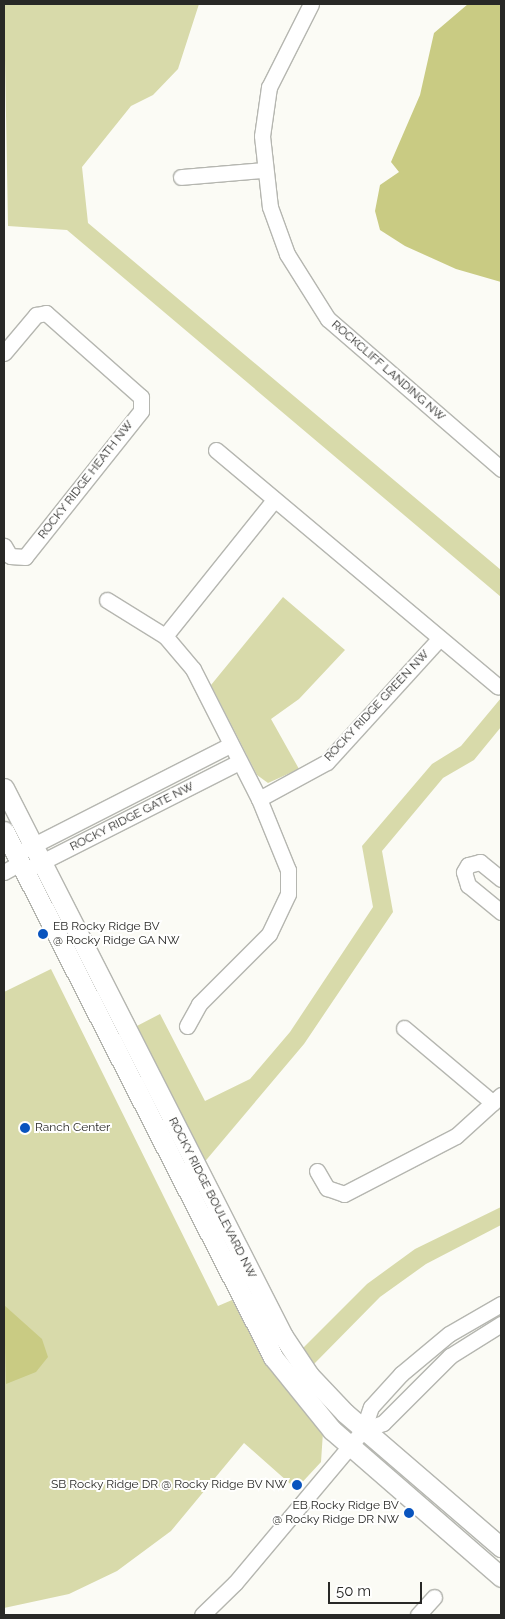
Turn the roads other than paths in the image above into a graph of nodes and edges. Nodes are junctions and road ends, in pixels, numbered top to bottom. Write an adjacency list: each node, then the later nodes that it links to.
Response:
1 (311, 4): 2 (street, ROCKCLIFF LANDING NW)
2 (263, 170): 3 (street); 6 (street, ROCKCLIFF LANDING NW)
3 (181, 177)
4 (7, 347): 8 (street, ROCKY RIDGE HEATH NW)
5 (216, 450): 7 (street, ROCKY RIDGE GREEN NW)
6 (501, 468)
7 (274, 500): 10 (street); 11 (street, ROCKY RIDGE GREEN NW)
8 (4, 546)
9 (108, 600): 10 (street)
10 (165, 636): 13 (street)
11 (439, 638): 12 (street, ROCKY RIDGE GREEN NW); 16 (street, ROCKY RIDGE GREEN NW)
12 (498, 687)
13 (230, 745): 14 (street); 18 (street, ROCKY RIDGE GATE NW)
14 (239, 762): 16 (street); 18 (street, ROCKY RIDGE GATE NW)
15 (4, 788): 18 (street, ROCKY RIDGE BOULEVARD NW)
16 (259, 799): 22 (street)
17 (4, 831): 19 (street, ROCKY RIDGE BOULEVARD NW)
18 (37, 854): 19 (street, ROCKY RIDGE GATE NW); 29 (street, ROCKY RIDGE BOULEVARD NW)
19 (16, 865): 30 (street, ROCKY RIDGE BOULEVARD NW)
20 (501, 879): 21 (street)
21 (501, 912)
22 (187, 1026)
23 (404, 1028): 24 (street)
24 (497, 1099): 25 (street)
25 (317, 1171)
26 (501, 1304): 27 (street)
27 (484, 1313): 28 (street); 29 (street)
28 (496, 1326): 29 (street)
29 (363, 1430): 30 (street); 31 (street, ROCKY RIDGE BOULEVARD NW)
30 (350, 1446): 32 (street, ROCKY RIDGE BOULEVARD NW); 34 (street)
31 (501, 1547)
32 (501, 1577)
33 (434, 1597): 35 (street)
34 (202, 1615)
35 (418, 1615)

